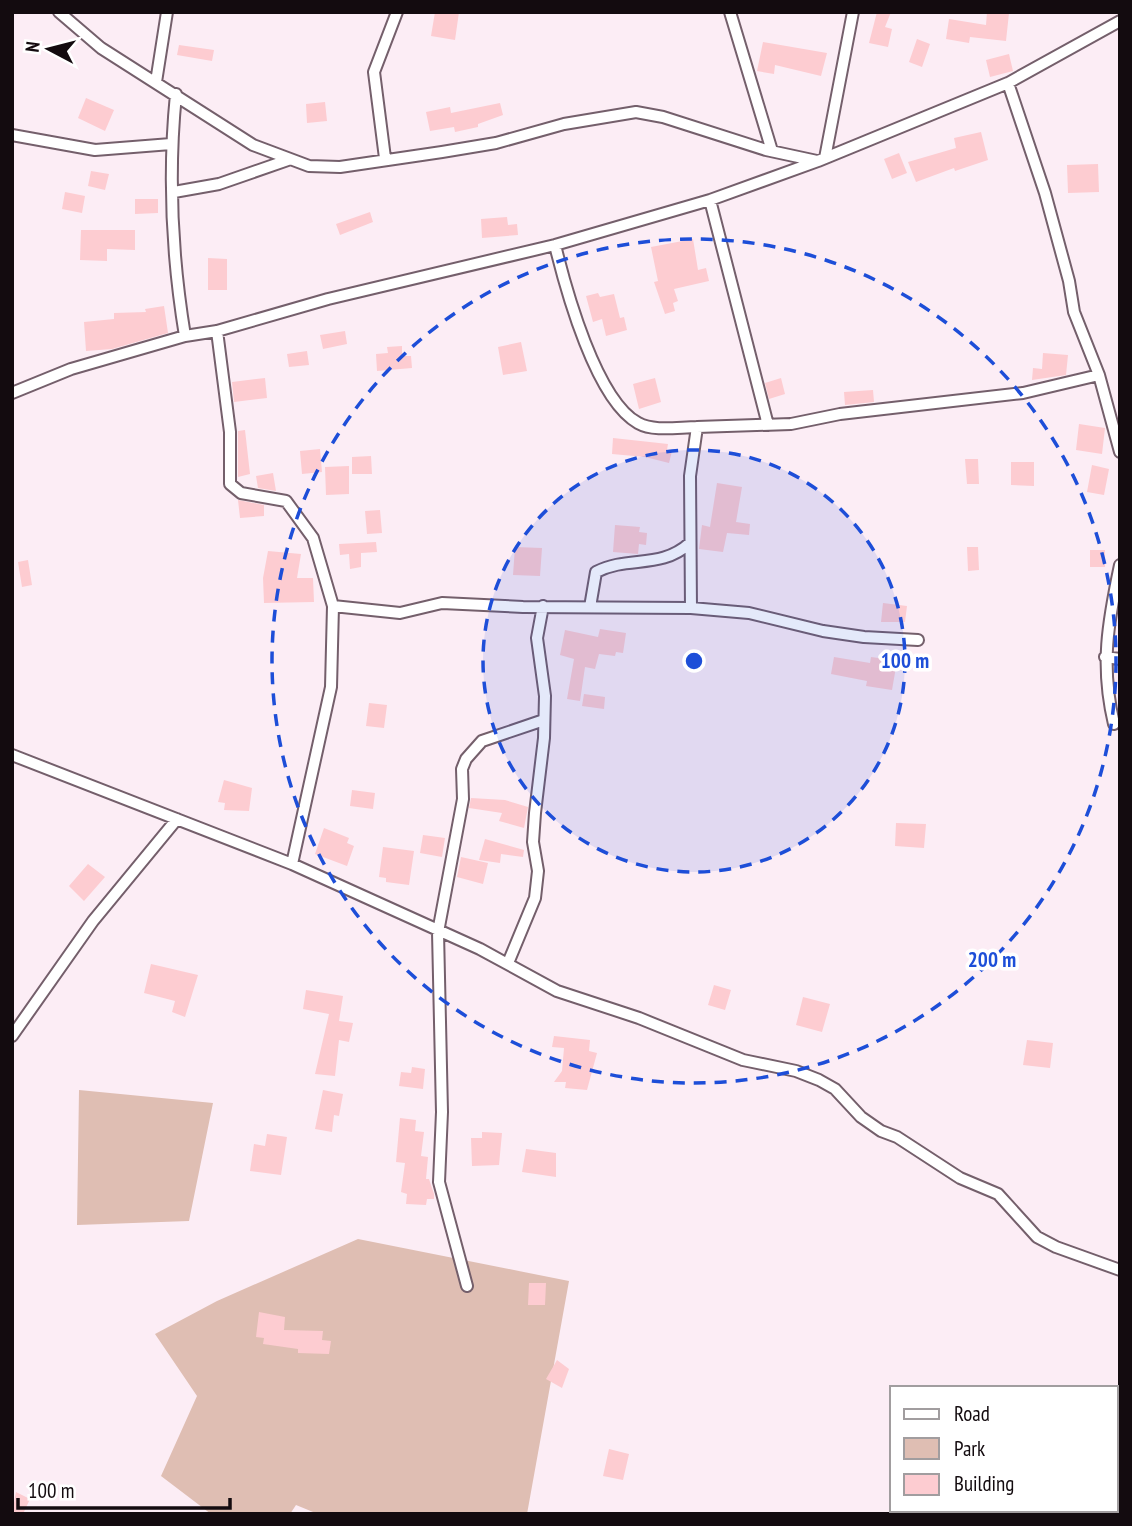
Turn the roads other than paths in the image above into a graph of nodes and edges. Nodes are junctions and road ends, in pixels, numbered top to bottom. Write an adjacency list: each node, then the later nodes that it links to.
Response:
1 (59, 12): 7 (street)
2 (167, 12): 7 (street)
3 (397, 12): 13 (street)
4 (730, 12): 12 (street)
5 (853, 12): 15 (street)
6 (1120, 21): 8 (street)
7 (156, 82): 9 (street)
8 (1008, 83): 15 (street); 21 (street)
9 (176, 94): 11 (street); 14 (street)
10 (12, 135): 11 (street)
11 (171, 144): 16 (street)
12 (772, 151): 13 (street); 15 (street)
13 (385, 158): 14 (street)
14 (288, 160): 16 (street)
15 (822, 160): 17 (street)
16 (174, 192): 20 (street)
17 (710, 200): 18 (street); 23 (street)
18 (555, 246): 19 (street); 24 (street)
19 (217, 331): 20 (street); 28 (street)
20 (185, 336): 22 (street)
21 (1099, 375): 23 (street); 25 (street)
22 (12, 393)
23 (768, 425): 24 (street)
24 (696, 427): 26 (street)
25 (1120, 452)
26 (690, 543): 30 (street); 31 (street)
27 (1120, 565): 33 (street)
28 (334, 606): 29 (street); 39 (street)
29 (543, 606): 30 (street); 35 (street)
30 (590, 607): 31 (street)
31 (691, 608): 32 (street)
32 (918, 640)
33 (1105, 657): 34 (street); 36 (street)
34 (1120, 659)
35 (544, 720): 40 (street); 41 (street)
36 (1114, 724)
37 (12, 755): 38 (street)
38 (177, 820): 39 (street); 42 (street)
39 (292, 864): 40 (street)
40 (438, 932): 41 (street); 44 (street)
41 (508, 963): 43 (street)
42 (12, 1036)
43 (1120, 1270)
44 (467, 1286)

